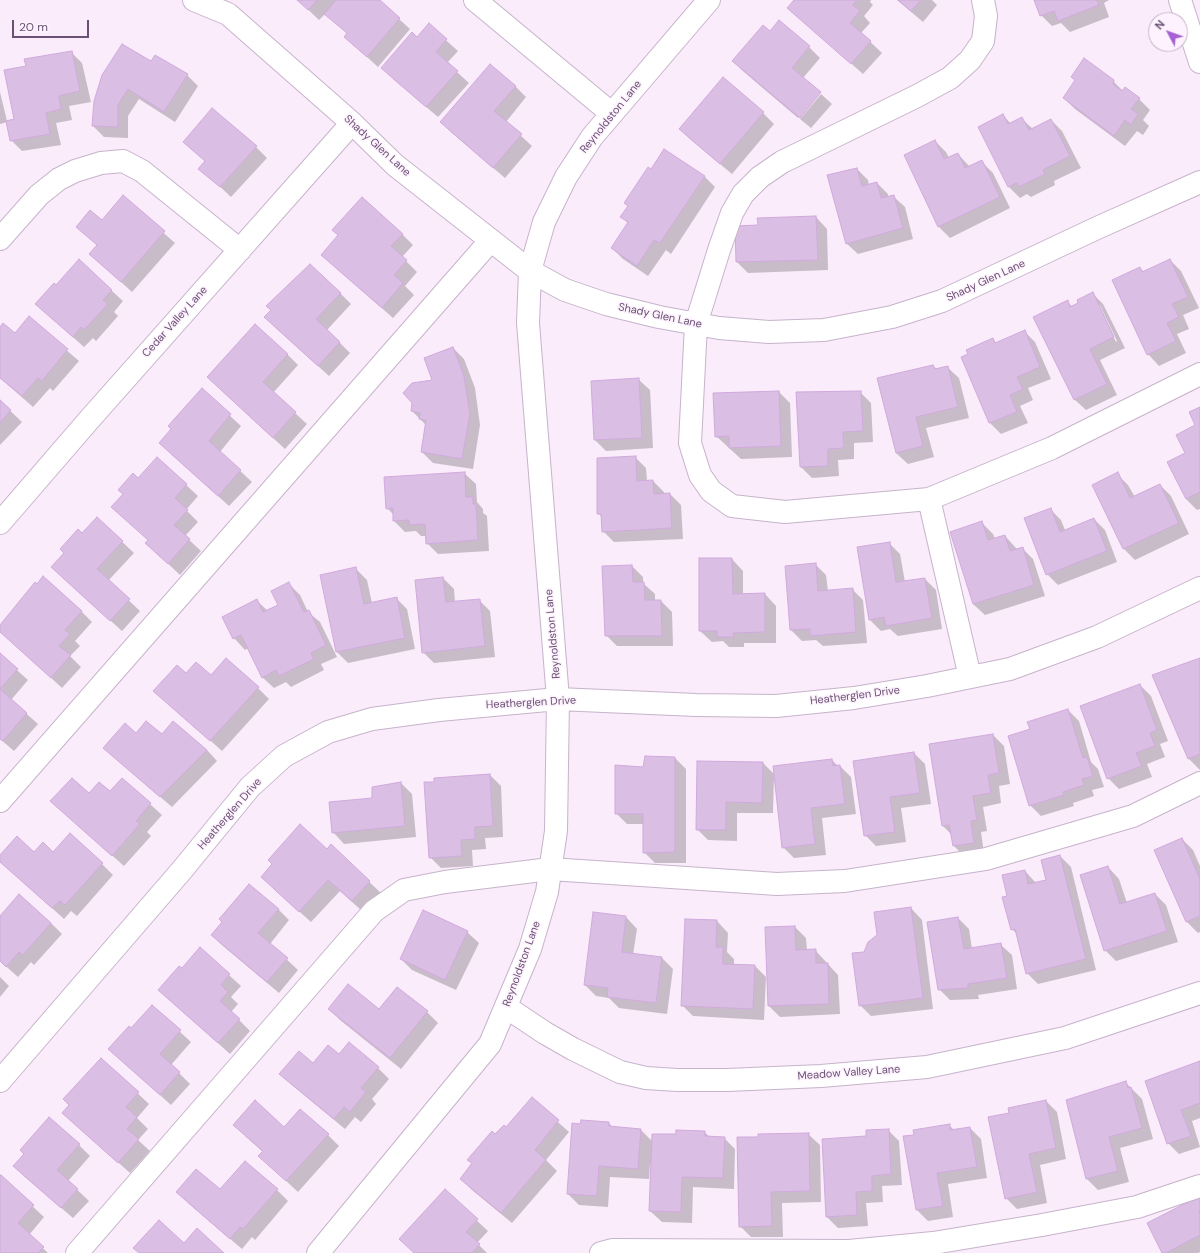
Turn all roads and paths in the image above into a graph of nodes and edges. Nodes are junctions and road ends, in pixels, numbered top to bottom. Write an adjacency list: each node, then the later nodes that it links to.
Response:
1 (194, 0): 8 (street, Shady Glen Lane)
2 (476, 0): 7 (street)
3 (709, 0): 7 (street, Reynoldston Lane)
4 (983, 0): 14 (street)
5 (1180, 0): 6 (street)
6 (1200, 62)
7 (611, 113): 13 (street, Reynoldston Lane)
8 (352, 123): 11 (street, Shady Glen Lane); 12 (street, Cedar Valley Lane)
9 (1200, 182): 14 (street, Shady Glen Lane)
10 (0, 239): 12 (street)
11 (491, 240): 13 (street, Shady Glen Lane); 22 (street)
12 (240, 250): 17 (street, Cedar Valley Lane)
13 (530, 271): 14 (street, Shady Glen Lane); 20 (street, Reynoldston Lane)
14 (696, 324): 16 (street)
15 (1200, 374): 16 (street)
16 (929, 499): 19 (street)
17 (0, 523)
18 (1200, 588): 19 (street, Heatherglen Drive)
19 (970, 677): 20 (street, Heatherglen Drive)
20 (558, 699): 23 (street, Reynoldston Lane); 26 (street, Heatherglen Drive)
21 (1200, 783): 23 (street)
22 (0, 801)
23 (550, 869): 25 (street, Reynoldston Lane); 29 (street)
24 (1200, 993): 25 (street, Meadow Valley Lane)
25 (506, 1007): 30 (street, Reynoldston Lane)
26 (0, 1081)
27 (1200, 1186): 28 (street)
28 (712, 1252): 31 (street)
29 (78, 1253)
30 (318, 1253)
31 (601, 1253)

